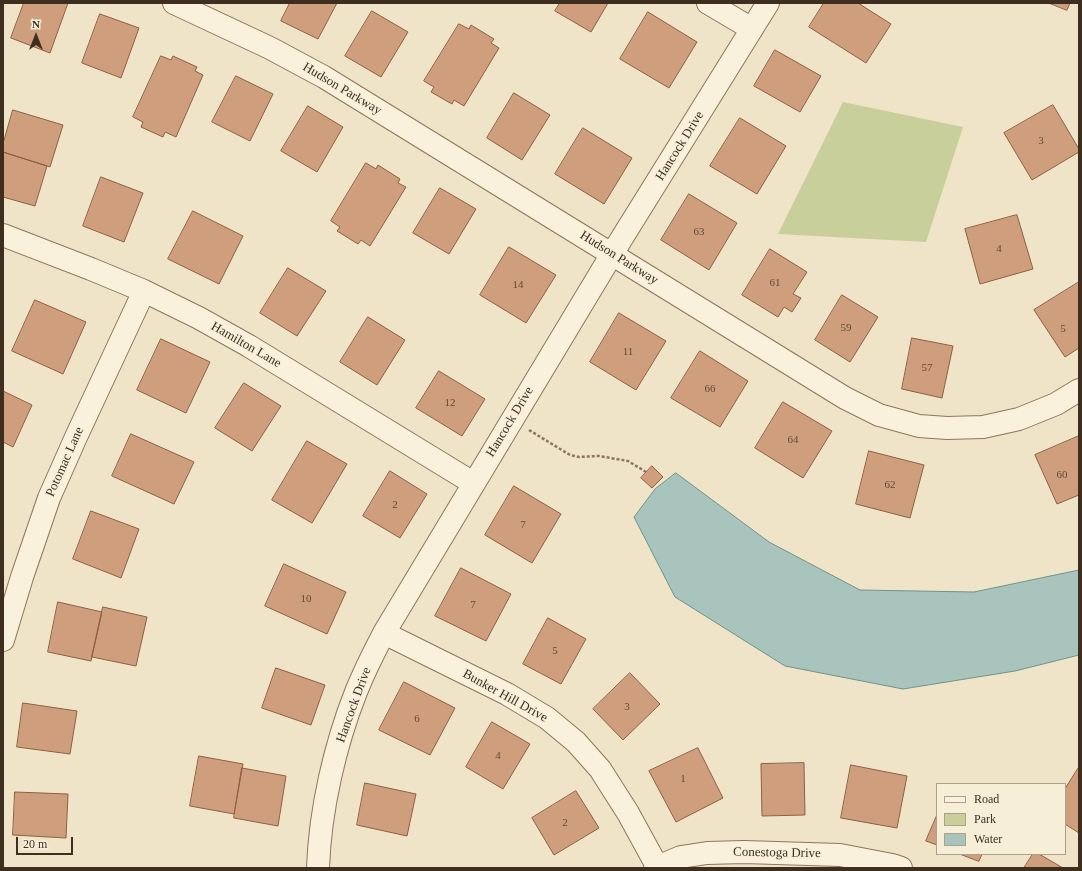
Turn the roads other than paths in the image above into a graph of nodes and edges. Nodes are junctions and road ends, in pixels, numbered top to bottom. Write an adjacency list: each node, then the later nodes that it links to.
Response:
1 (174, 3): 6 (street, Hudson Parkway)
2 (708, 3): 4 (street)
3 (768, 3): 4 (street, Hancock Drive)
4 (752, 29): 6 (street, Hancock Drive)
5 (3, 236): 7 (street, Hamilton Lane)
6 (612, 254): 8 (street, Hudson Parkway); 9 (street, Hancock Drive)
7 (144, 291): 9 (street, Hamilton Lane); 11 (street, Potomac Lane)
8 (1079, 390)
9 (473, 483): 10 (street, Hancock Drive)
10 (384, 633): 12 (street, Bunker Hill Drive); 13 (street, Hancock Drive)
11 (3, 640)
12 (656, 867): 14 (street, Conestoga Drive)
13 (318, 868)
14 (901, 868)

